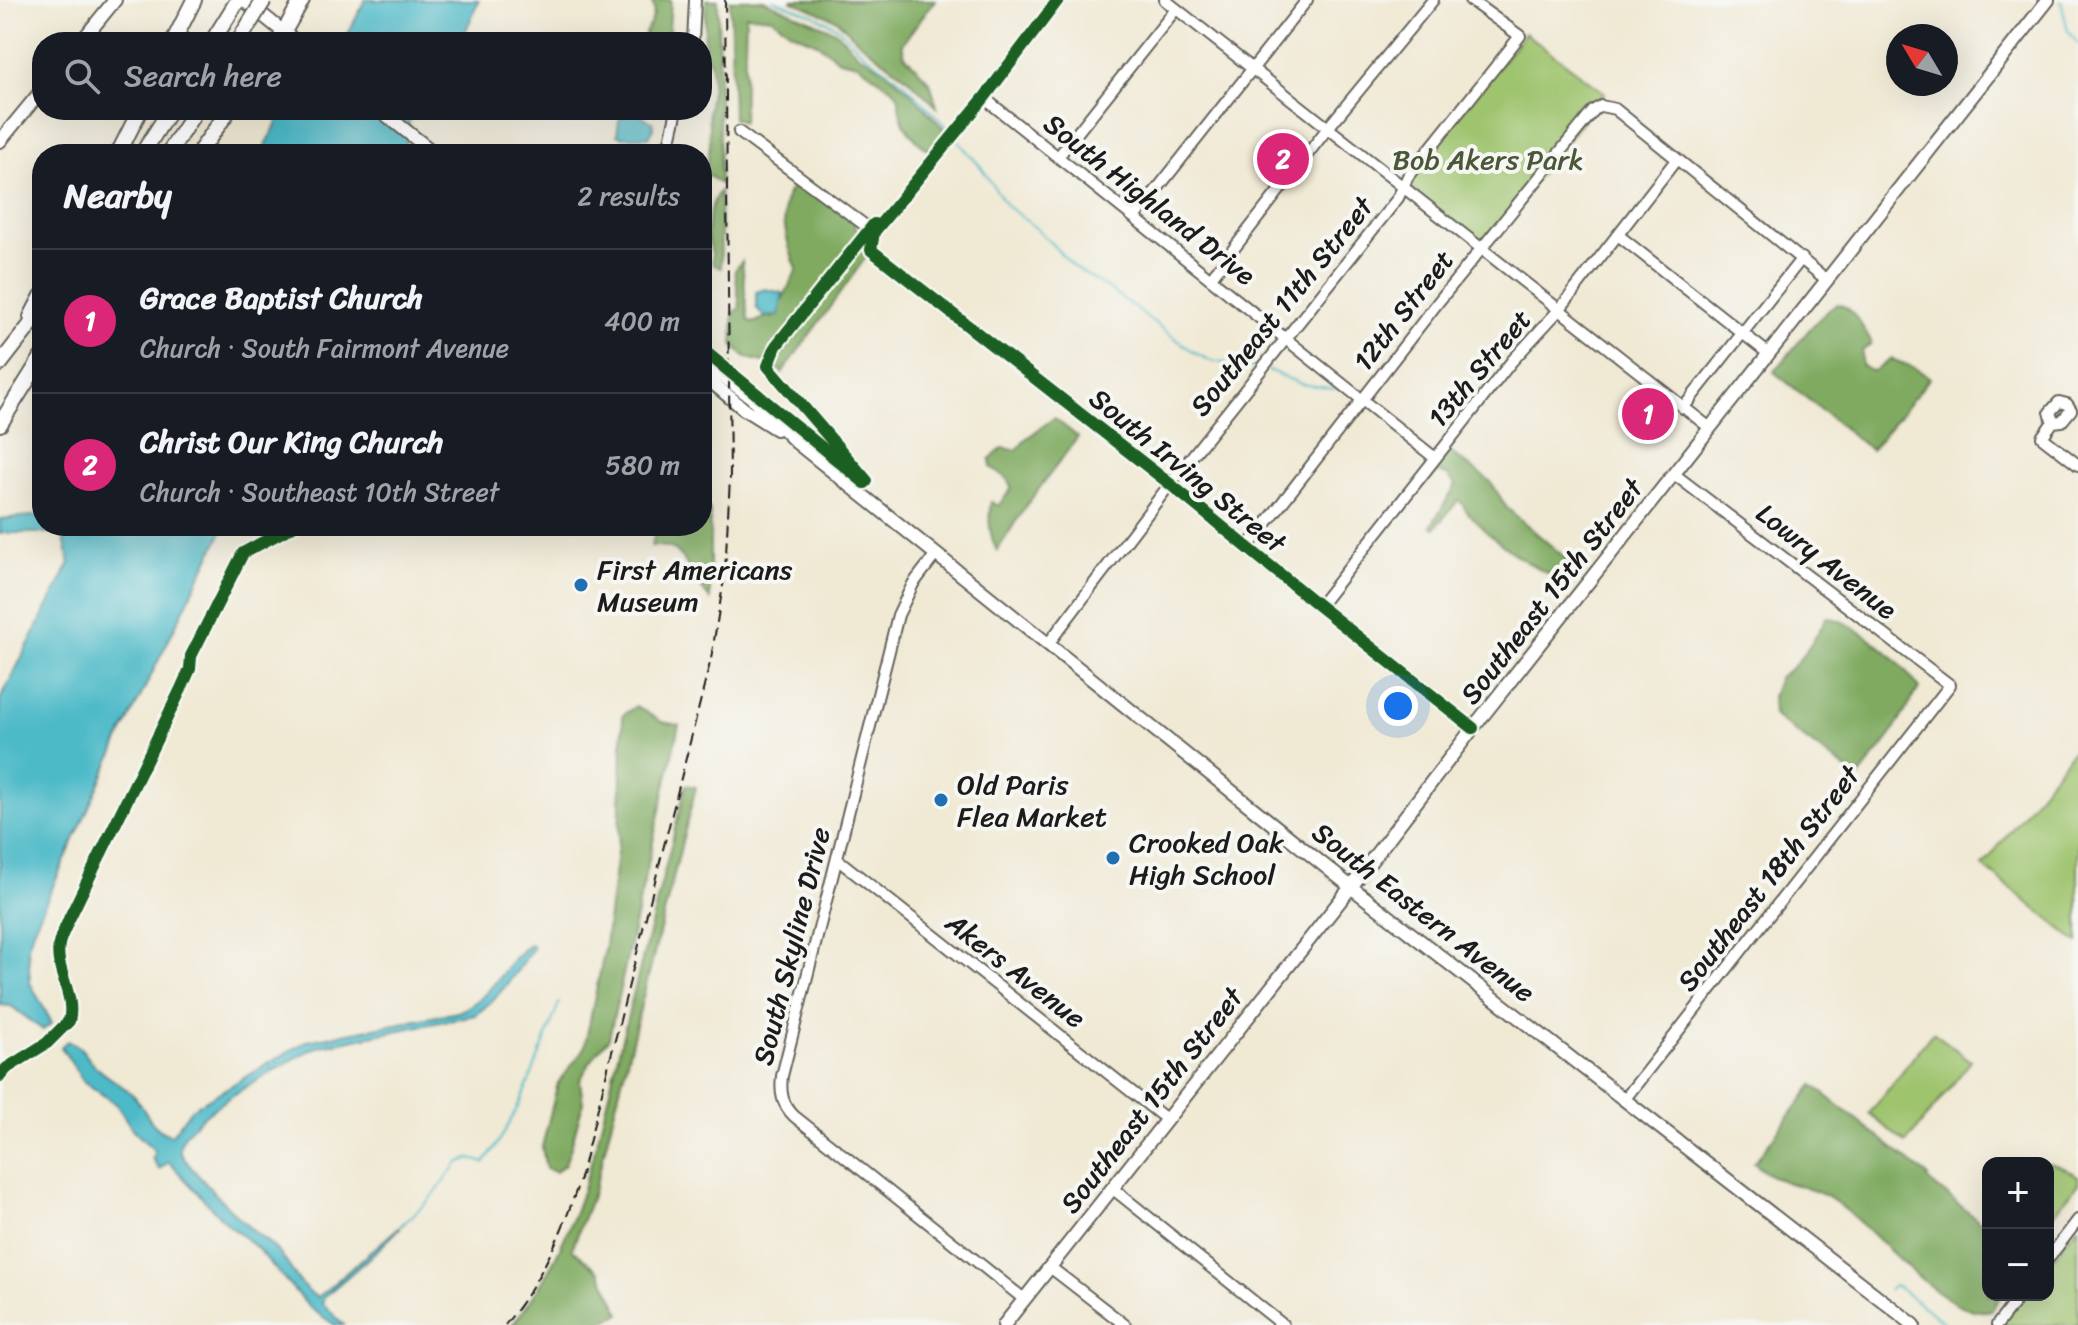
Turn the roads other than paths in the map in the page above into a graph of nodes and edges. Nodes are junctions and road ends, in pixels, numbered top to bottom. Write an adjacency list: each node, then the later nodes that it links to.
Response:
1 (115, 0): 14 (main road)
2 (194, 0): 15 (highway)
3 (241, 0): 16 (highway); 18 (main road)
4 (264, 0): 17 (highway, bridge)
5 (302, 0): 19 (highway)
6 (695, 0): 20 (street)
7 (1058, 0): 22 (street)
8 (1165, 0): 13 (street)
9 (1307, 0): 21 (street)
10 (1433, 0): 30 (street)
11 (1470, 0): 41 (street, Southeast 11th Street)
12 (2048, 0): 48 (main road, Southeast 15th Street)
13 (1176, 9): 21 (street); 39 (street)
14 (89, 32)
15 (178, 32)
16 (218, 32)
17 (244, 32)
18 (278, 32)
19 (289, 32)
20 (693, 32)
21 (1252, 68): 30 (street); 42 (street)
22 (984, 98): 39 (street, South Highland Drive); 43 (street)
23 (32, 102): 32 (main road)
24 (135, 120): 33 (highway)
25 (164, 120): 34 (highway)
26 (190, 120): 35 (highway)
27 (222, 120): 36 (highway)
28 (392, 120): 37 (main road)
29 (675, 120): 38 (street)
30 (1327, 129): 41 (street); 47 (street)
31 (739, 132): 43 (street)
32 (0, 141)
33 (123, 144)
34 (148, 144)
35 (174, 144)
36 (205, 144)
37 (422, 144)
38 (669, 144)
39 (1058, 157): 42 (street, South Highland Drive)
40 (1676, 160): 44 (street, 13th Street); 45 (street, 12th Street); 46 (street)
41 (1403, 187): 45 (street); 53 (street, Southeast 11th Street)
42 (1135, 217): 47 (street, South Highland Drive)
43 (874, 232): 69 (street, South Irving Street)
44 (1618, 235): 49 (street, 13th Street); 52 (street)
45 (1482, 248): 49 (street); 60 (street, 12th Street)
46 (1802, 258): 48 (street); 52 (street)
47 (1211, 278): 53 (street, South Highland Drive)
48 (1827, 280): 55 (main road, Southeast 15th Street)
49 (1559, 310): 61 (street); 66 (street, 13th Street)
50 (32, 314): 54 (highway)
51 (32, 323): 54 (highway)
52 (1741, 332): 55 (street); 61 (street)
53 (1287, 339): 60 (street, South Highland Drive); 69 (street, Southeast 11th Street)
54 (15, 345): 56 (highway)
55 (1769, 354): 64 (main road, Southeast 15th Street)
56 (0, 364)
57 (712, 368): 65 (main road, South Eastern Avenue)
58 (32, 373): 63 (highway)
59 (712, 382): 65 (main road, South Eastern Avenue)
60 (1364, 400): 66 (street, South Highland Drive); 70 (street, 12th Street)
61 (1683, 408): 64 (street)
62 (2053, 422): 67 (street)
63 (0, 424)
64 (1710, 428): 68 (main road, Southeast 15th Street)
65 (796, 442): 71 (main road, South Eastern Avenue)
66 (1435, 458): 72 (street, 13th Street)
67 (2078, 465)
68 (1674, 474): 74 (street, Lowry Avenue); 75 (main road, Southeast 15th Street)
69 (1170, 484): 70 (street, South Irving Street); 73 (street, Southeast 11th Street)
70 (1247, 548): 72 (street, South Irving Street)
71 (936, 554): 73 (main road, South Eastern Avenue); 76 (street, South Skyline Drive)
72 (1319, 606): 75 (street, South Irving Street)
73 (1048, 644): 77 (main road, South Eastern Avenue)
74 (1950, 685): 78 (street, Southeast 18th Street)
75 (1473, 728): 77 (main road, Southeast 15th Street)
76 (837, 859): 79 (street, Akers Avenue); 84 (street, South Skyline Drive)
77 (1351, 887): 78 (main road, South Eastern Avenue); 79 (main road, Southeast 15th Street)
78 (1624, 1100): 89 (main road, South Eastern Avenue)
79 (1166, 1119): 80 (main road, Southeast 15th Street)
80 (1112, 1188): 83 (main road, Southeast 15th Street); 88 (street)
81 (2078, 1220): 82 (street)
82 (2054, 1251)
83 (1050, 1267): 84 (main road, Southeast 15th Street); 87 (street)
84 (1024, 1299): 86 (main road, Southeast 15th Street)
85 (2015, 1301): 90 (street)
86 (1004, 1325)
87 (1125, 1325)
88 (1283, 1325)
89 (1914, 1325)
90 (1997, 1325)

